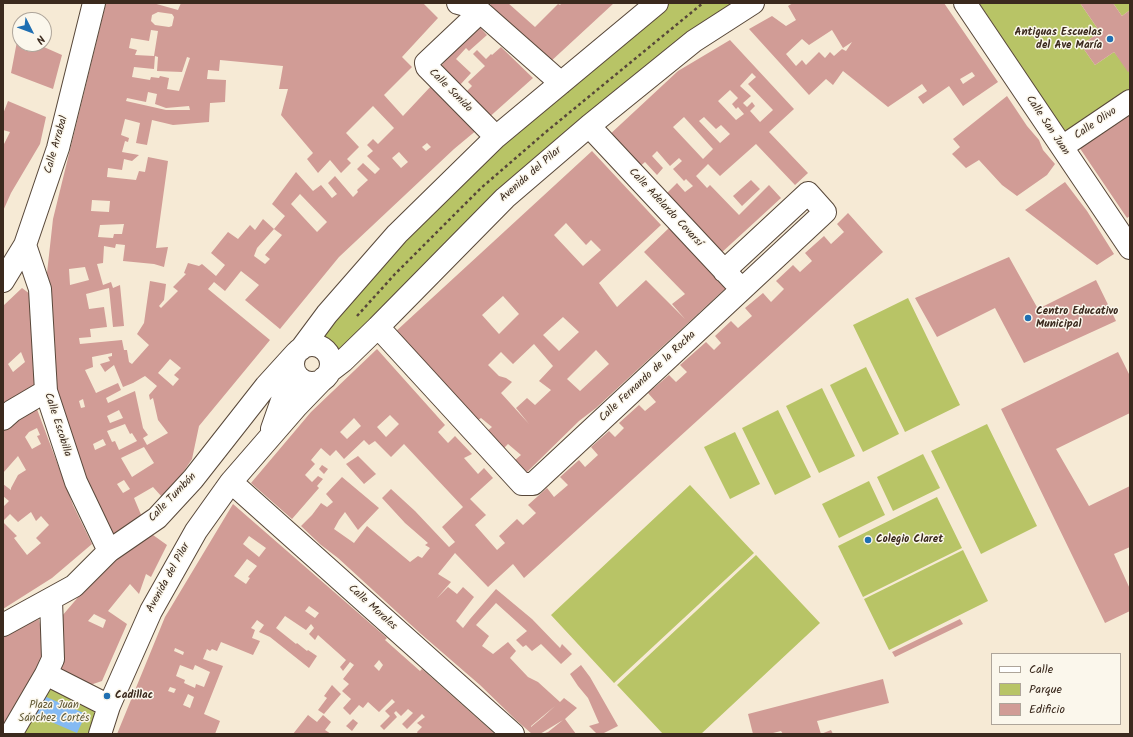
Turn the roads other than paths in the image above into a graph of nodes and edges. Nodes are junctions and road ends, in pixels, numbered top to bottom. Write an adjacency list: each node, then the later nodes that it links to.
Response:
1 (94, 3): 11 (street, Calle Arrabal)
2 (657, 3): 6 (street, Avenida del Pilar)
3 (753, 3): 8 (street, Avenida del Pilar)
4 (965, 3): 10 (street, Calle San Juan)
5 (472, 7): 6 (street); 9 (street, Calle Sonido)
6 (561, 83): 9 (street, Avenida del Pilar)
7 (1130, 101): 10 (street, Calle Olivo)
8 (588, 126): 13 (street, Calle Adelardo Covarsí); 16 (street, Avenida del Pilar)
9 (496, 137): 17 (street, Avenida del Pilar)
10 (1062, 147): 12 (street, Calle San Juan)
11 (25, 245): 14 (street, Calle Arrabal); 19 (street, Calle Escobilla)
12 (1129, 246)
13 (724, 271): 15 (street, Calle Adelardo Covarsí); 15 (street, Calle Fernando de la Rocha)
14 (3, 282)
15 (742, 290): 16 (street, Calle Fernando de la Rocha)
16 (378, 327): 18 (street, Avenida del Pilar)
17 (297, 356): 18 (street); 18 (street); 21 (street, Avenida del Pilar); 23 (street, Calle Tumbón)
18 (327, 375): 21 (street, Avenida del Pilar)
19 (46, 391): 20 (street); 23 (street, Calle Escobilla)
20 (3, 419)
21 (268, 439): 22 (street, Avenida del Pilar)
22 (231, 482): 27 (street, Avenida del Pilar); 30 (street, Calle Morales)
23 (110, 551): 24 (street, Calle Tumbón)
24 (51, 600): 25 (street, Calle Tumbón); 26 (street)
25 (3, 625)
26 (46, 674): 27 (street); 28 (street)
27 (109, 706): 29 (street, Avenida del Pilar)
28 (11, 734)
29 (100, 734)
30 (513, 734)

